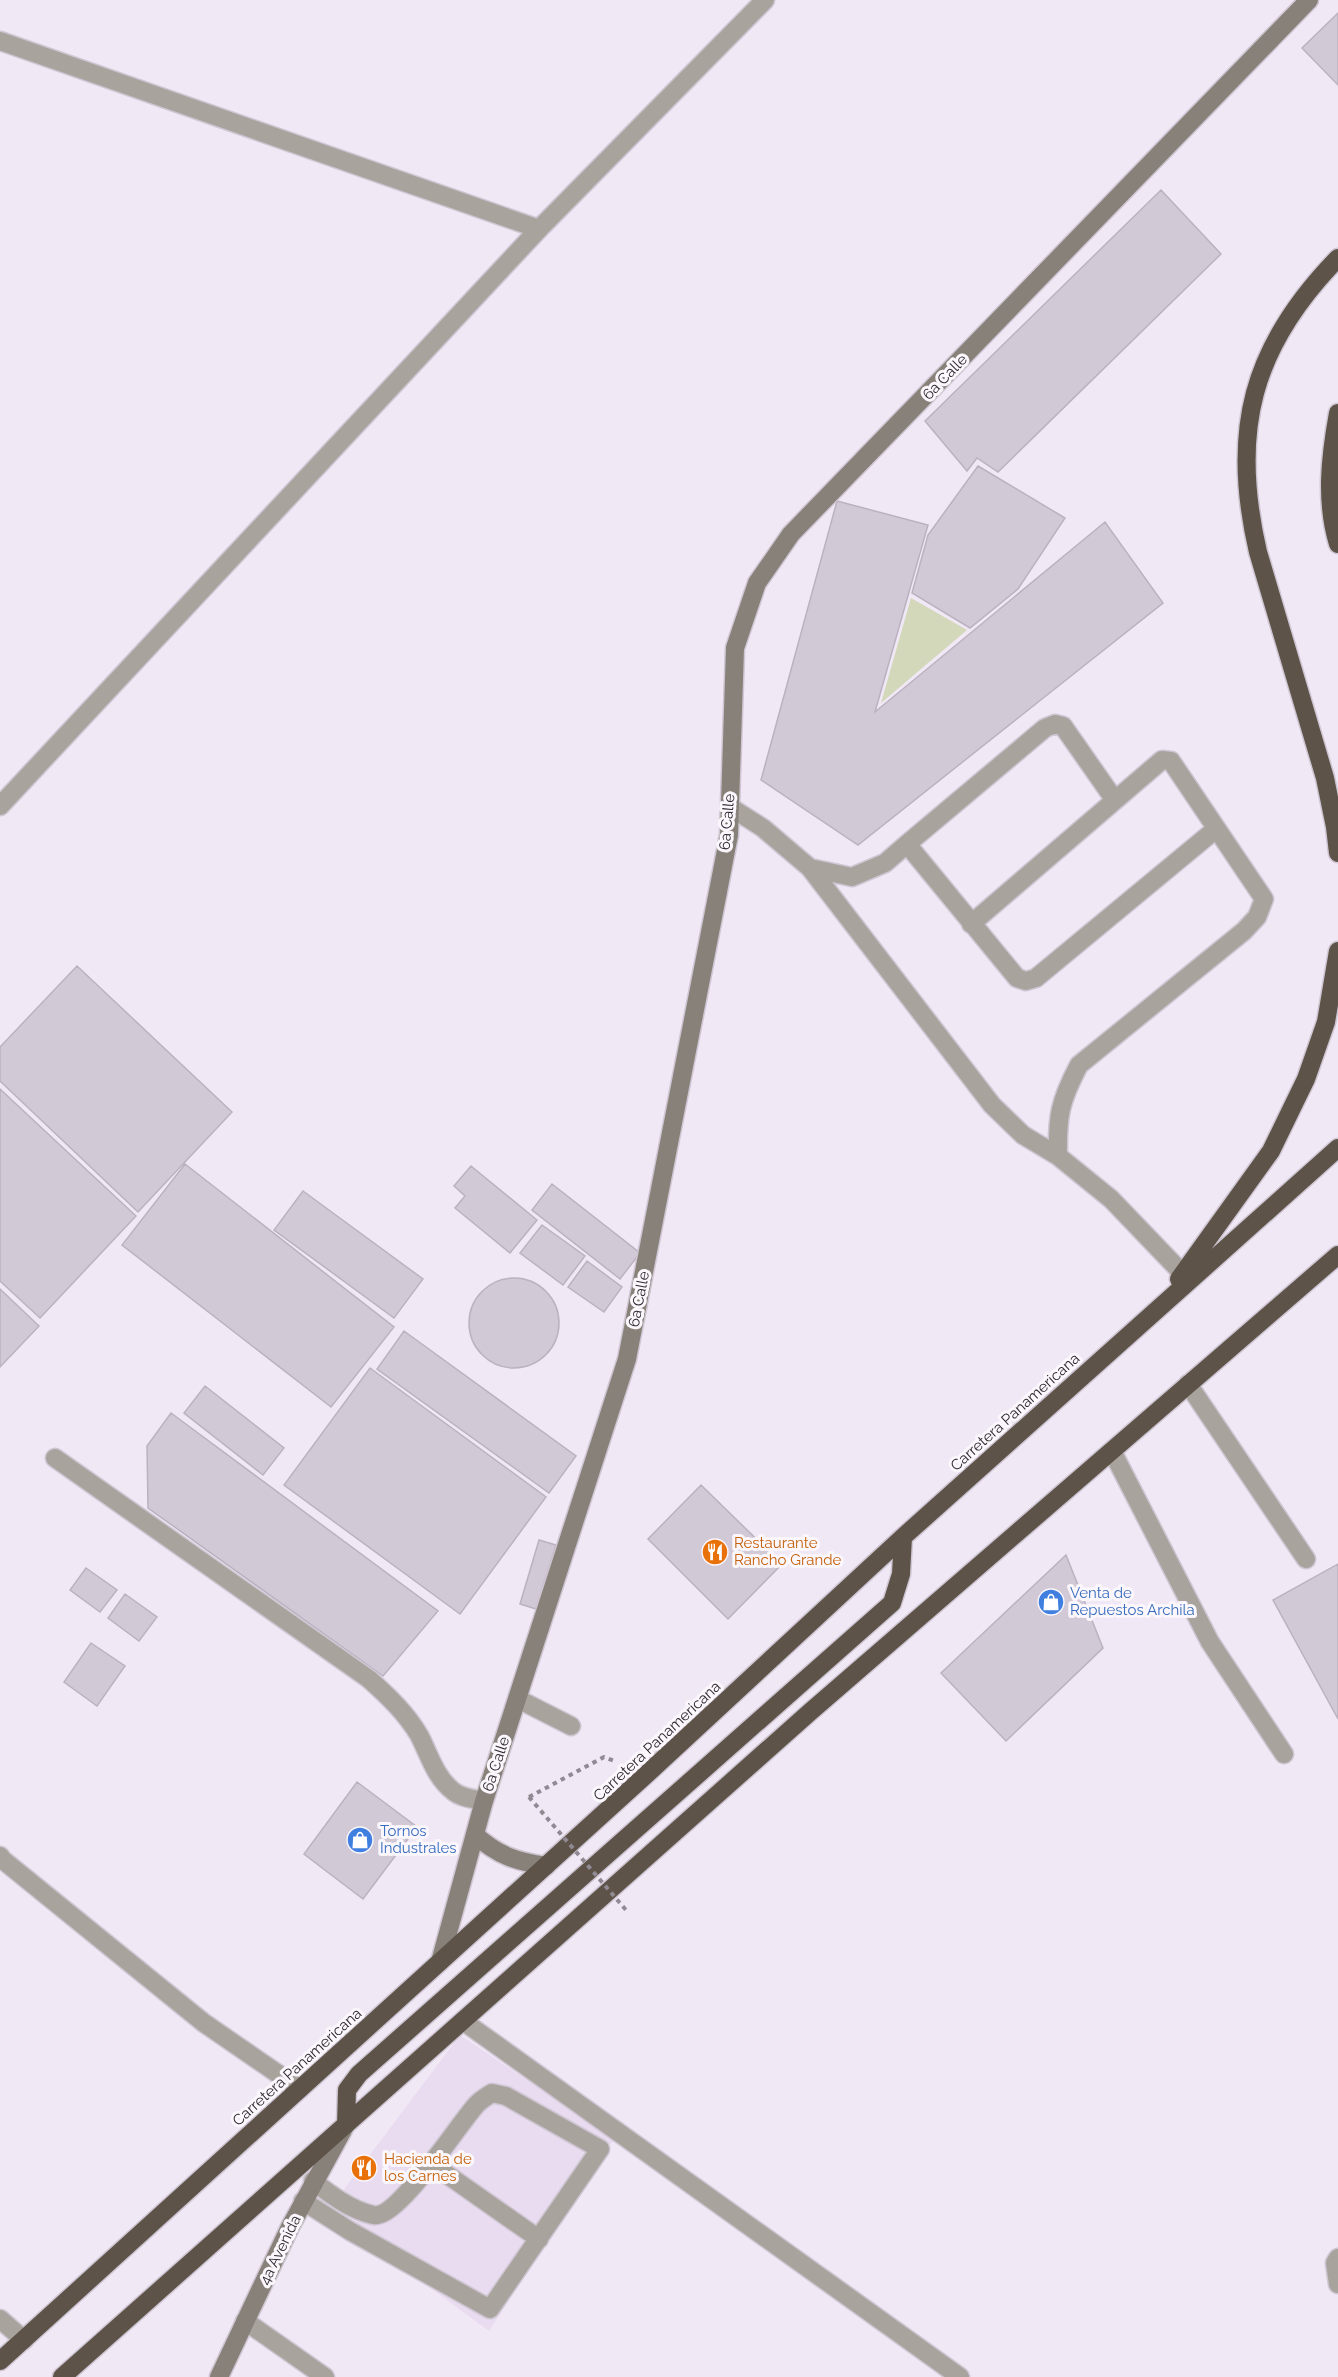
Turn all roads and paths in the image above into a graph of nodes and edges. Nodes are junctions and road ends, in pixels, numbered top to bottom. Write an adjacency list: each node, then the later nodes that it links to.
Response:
1 (765, 0): 4 (street)
2 (1309, 0): 10 (street, 6a Calle)
3 (0, 41): 4 (street)
4 (538, 229): 9 (street)
5 (1338, 258): 13 (highway)
6 (1338, 414): 7 (highway)
7 (1338, 544)
8 (1114, 799): 11 (street); 12 (street); 15 (street)
9 (0, 806)
10 (730, 807): 14 (street); 27 (street, 6a Calle)
11 (1216, 829): 15 (street); 18 (street)
12 (907, 844): 14 (street); 15 (street)
13 (1338, 853)
14 (810, 868): 18 (street)
15 (971, 924)
16 (1338, 951): 20 (highway)
17 (1338, 1148): 21 (highway, Carretera Panamericana)
18 (1058, 1156): 20 (street)
19 (1338, 1255): 22 (highway)
20 (1183, 1274): 21 (highway)
21 (1158, 1308): 25 (highway, Carretera Panamericana)
22 (1188, 1384): 23 (highway); 26 (street)
23 (1112, 1450): 29 (street); 37 (highway)
24 (55, 1458): 31 (street)
25 (903, 1537): 34 (highway, Carretera Panamericana); 39 (highway)
26 (1306, 1559)
27 (518, 1699): 28 (street); 31 (street, 6a Calle)
28 (571, 1726)
29 (1284, 1754)
30 (604, 1757): 35 (path, bridge)
31 (484, 1802): 32 (street, 6a Calle)
32 (475, 1835): 34 (street); 36 (street, 6a Calle)
33 (0, 1856): 38 (street)
34 (546, 1866): 36 (highway, Carretera Panamericana)
35 (626, 1910)
36 (440, 1962): 38 (highway, Carretera Panamericana)
37 (463, 2021): 39 (highway); 53 (street)
38 (300, 2089): 48 (highway, Carretera Panamericana)
39 (346, 2125): 41 (street, 4a Avenida); 50 (highway)
40 (432, 2164): 41 (street); 43 (street); 43 (street)
41 (313, 2181): 42 (street, 4a Avenida)
42 (303, 2201): 43 (street); 47 (street, 4a Avenida)
43 (539, 2238)
44 (1338, 2258): 45 (street)
45 (1338, 2284)
46 (0, 2319): 48 (street)
47 (245, 2321): 51 (street, 4a Avenida); 52 (street)
48 (24, 2340): 49 (highway, Carretera Panamericana)
49 (0, 2361)
50 (62, 2377)
51 (219, 2377)
52 (325, 2377)
53 (960, 2377)

